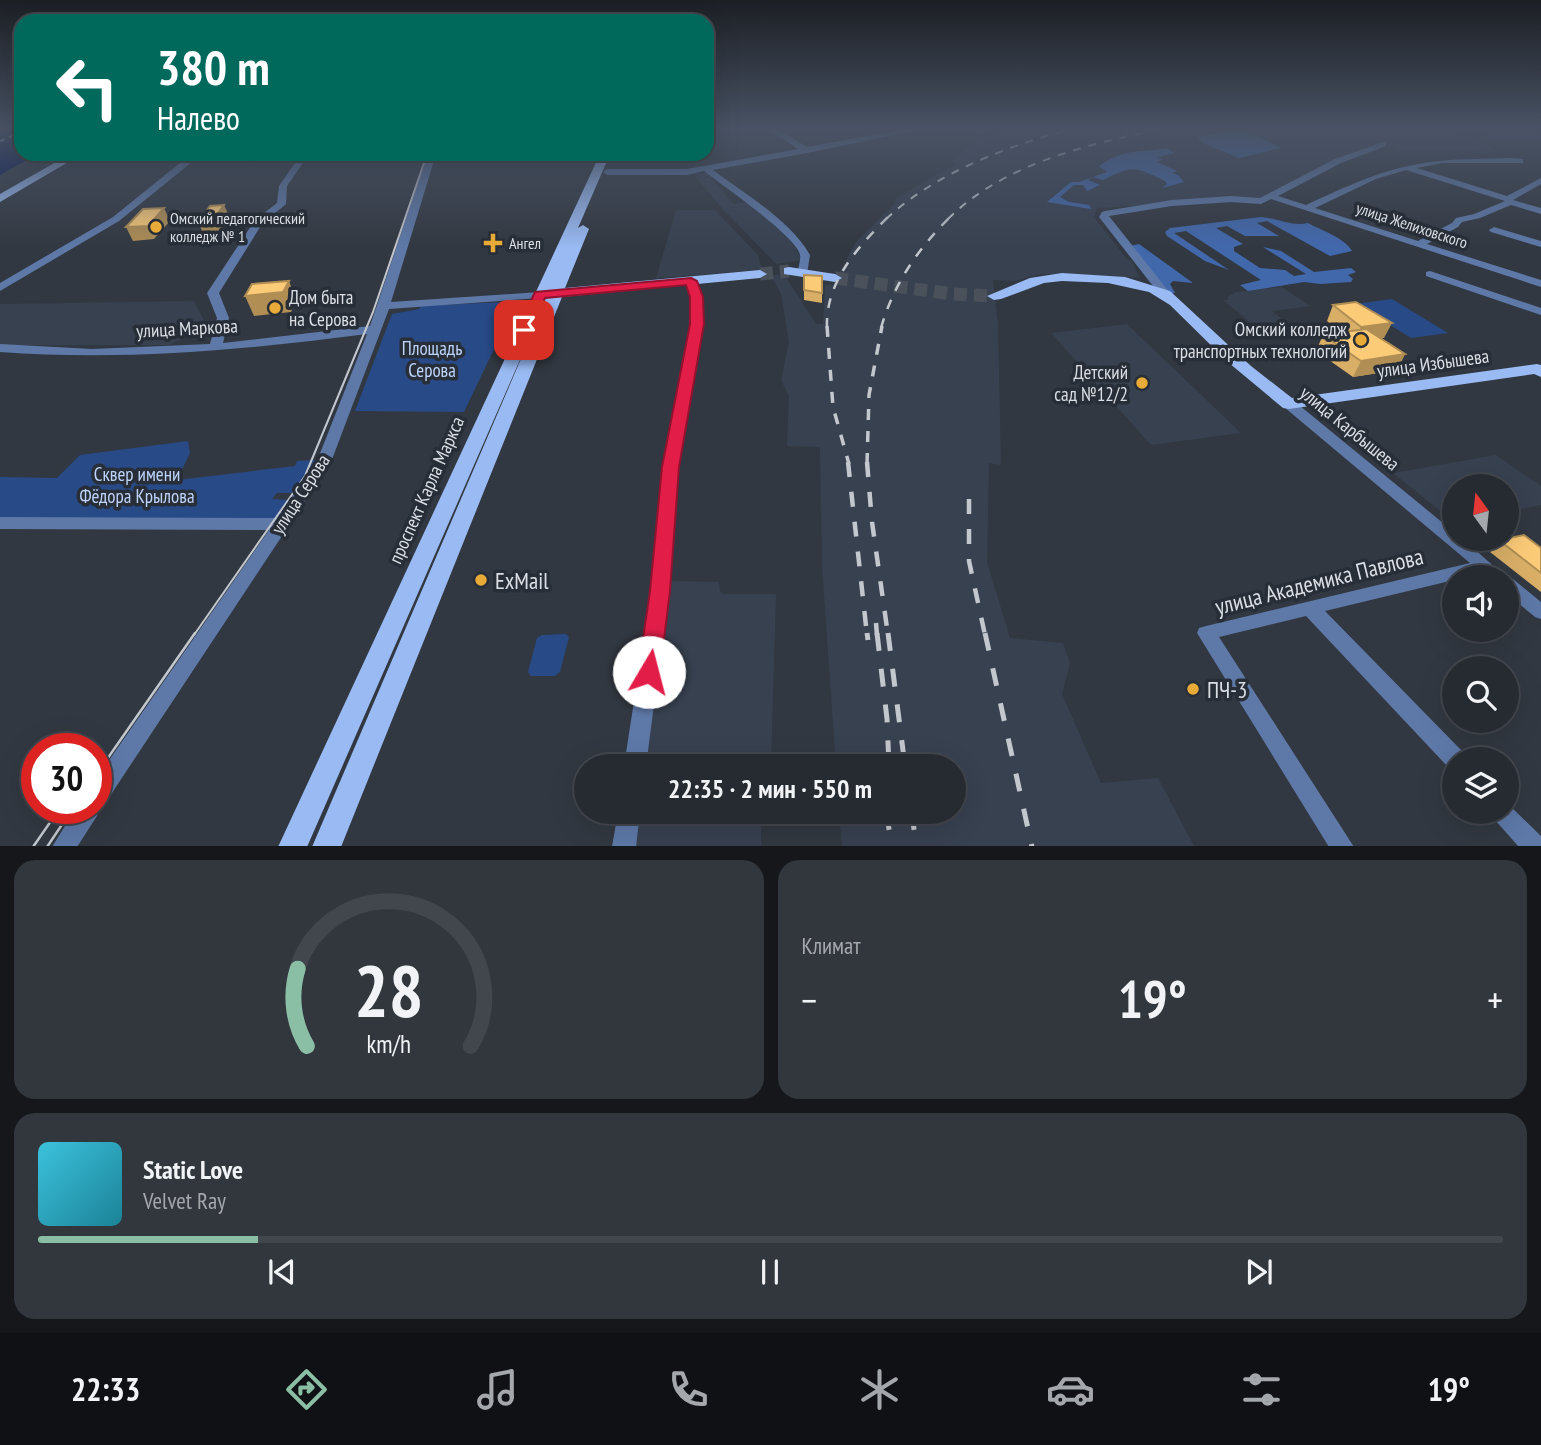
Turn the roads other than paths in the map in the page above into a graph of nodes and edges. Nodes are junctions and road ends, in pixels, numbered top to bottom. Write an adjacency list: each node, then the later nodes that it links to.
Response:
1 (50, 169): 14 (main road)
2 (177, 169): 27 (street)
3 (294, 169): 34 (street)
4 (427, 169): 31 (street, улица Серова)
5 (599, 169): 29 (main road, проспект Карла Маркса)
6 (695, 169): 11 (street)
7 (707, 169): 21 (street)
8 (1323, 169): 13 (street)
9 (1397, 169): 16 (street)
10 (1413, 169): 15 (street)
11 (607, 172): 29 (main road, проспект Карла Маркса)
12 (1541, 181): 15 (street)
13 (1273, 197): 16 (street, улица Желиховского); 28 (street, улица Карбышева)
14 (0, 198)
15 (1509, 200): 17 (street); 19 (street)
16 (1307, 208): 19 (street, улица Желиховского)
17 (1541, 211)
18 (1494, 230): 20 (street)
19 (1419, 244): 26 (street, улица Желиховского)
20 (1541, 244)
21 (796, 271): 24 (main road)
22 (760, 274): 25 (main road)
23 (1430, 274): 32 (street)
24 (835, 278)
25 (691, 281): 29 (main road); 47 (street)
26 (1541, 284)
27 (0, 288)
28 (1164, 293): 30 (main road); 37 (main road, улица Карбышева)
29 (548, 294): 31 (street); 38 (main road, проспект Карла Маркса)
30 (994, 296)
31 (384, 306): 33 (street, улица Серова)
32 (1541, 312)
33 (375, 329): 34 (street, улица Маркова); 40 (street, улица Серова)
34 (216, 345): 35 (street, улица Маркова)
35 (0, 348)
36 (1540, 370): 37 (main road, улица Избышева)
37 (1289, 404): 41 (street, улица Карбышева)
38 (472, 470): 53 (main road, проспект Карла Маркса); 54 (main road, проспект Карла Маркса)
39 (0, 523): 40 (street)
40 (281, 524): 48 (street, улица Серова)
41 (1484, 565)
42 (1442, 582): 44 (street, улица Академика Павлова)
43 (1519, 594): 45 (street)
44 (1310, 608): 46 (street); 56 (street, улица Академика Павлова)
45 (1541, 612)
46 (1444, 747)
47 (637, 754)
48 (112, 774)
49 (78, 824): 52 (street)
50 (627, 824): 55 (street)
51 (1514, 824): 57 (street)
52 (63, 846)
53 (292, 846)
54 (326, 846)
55 (624, 846)
56 (1343, 846)
57 (1535, 846)

